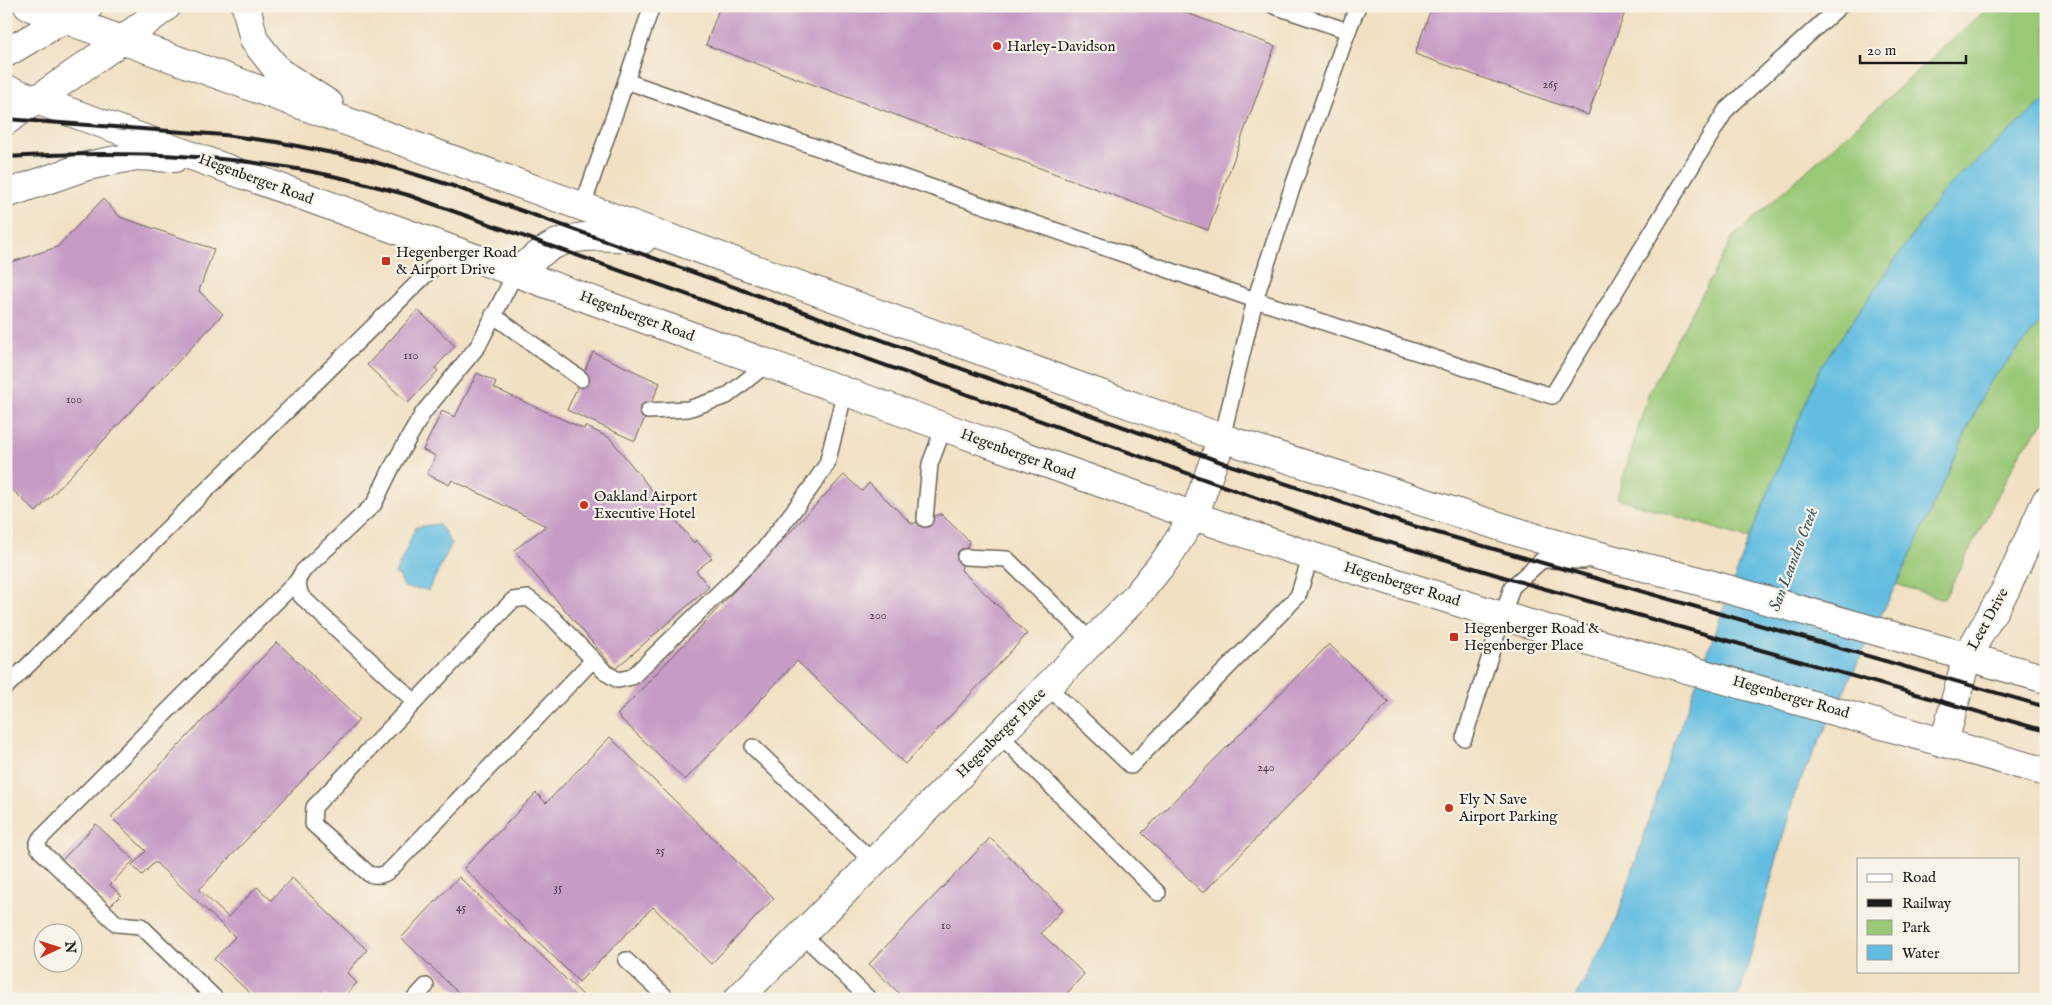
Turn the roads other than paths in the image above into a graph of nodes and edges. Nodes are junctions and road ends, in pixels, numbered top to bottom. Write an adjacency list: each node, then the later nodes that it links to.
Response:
1 (28, 6): 9 (main road)
2 (88, 6): 9 (main road)
3 (167, 6): 11 (main road)
4 (246, 6): 17 (main road)
5 (652, 6): 13 (lane)
6 (1274, 6): 10 (lane)
7 (1358, 6): 10 (lane)
8 (1840, 6): 24 (lane)
9 (64, 19): 11 (main road); 12 (main road)
10 (1348, 32): 24 (lane)
11 (121, 41): 15 (main road); 17 (main road)
12 (6, 53)
13 (626, 81): 20 (lane); 24 (lane)
14 (6, 89): 15 (main road, Hegenberger Road)
15 (38, 100): 16 (main road); 18 (main road, Hegenberger Road)
16 (6, 121)
17 (370, 131): 20 (main road)
18 (202, 159): 19 (main road); 22 (main road, Hegenberger Road)
19 (6, 194)
20 (582, 208): 21 (main road)
21 (693, 248): 23 (main road); 31 (main road)
22 (451, 250): 23 (main road, Hegenberger Road); 45 (lane)
23 (516, 272): 25 (lane); 26 (main road, Hegenberger Road)
24 (1255, 300): 31 (lane)
25 (493, 315): 27 (lane); 38 (lane)
26 (768, 363): 28 (main road, Hegenberger Road); 29 (lane)
27 (581, 379)
28 (845, 391): 30 (main road, Hegenberger Road); 42 (lane)
29 (648, 411)
30 (944, 427): 33 (main road, Hegenberger Road); 34 (lane)
31 (1222, 438): 33 (main road, Hegenberger Place); 37 (main road)
32 (2046, 501): 41 (main road, Leet Drive)
33 (1194, 516): 35 (main road, Hegenberger Road); 40 (main road, Hegenberger Place)
34 (925, 519)
35 (1311, 556): 39 (main road, Hegenberger Road); 44 (lane)
36 (964, 557): 40 (lane)
37 (1619, 562): 39 (lane); 41 (main road)
38 (297, 581): 46 (lane); 57 (lane)
39 (1502, 616): 48 (lane); 49 (main road, Hegenberger Road)
40 (1091, 642): 44 (main road, Hegenberger Place)
41 (1967, 656): 43 (main road); 49 (main road, Leet Drive)
42 (593, 660): 46 (lane); 46 (lane)
43 (2046, 679)
44 (1047, 686): 47 (main road, Hegenberger Place)
45 (6, 687)
46 (416, 702)
47 (999, 734): 52 (main road, Hegenberger Place); 53 (lane)
48 (1464, 738)
49 (1944, 743): 51 (main road, Hegenberger Road)
50 (753, 748): 52 (lane)
51 (2046, 772)
52 (873, 862): 54 (main road, Hegenberger Place)
53 (1158, 893)
54 (802, 934): 60 (main road, Hegenberger Place); 61 (lane)
55 (626, 960): 59 (lane)
56 (426, 986): 58 (lane)
57 (216, 999)
58 (414, 999)
59 (668, 999)
60 (738, 999)
61 (869, 999)

